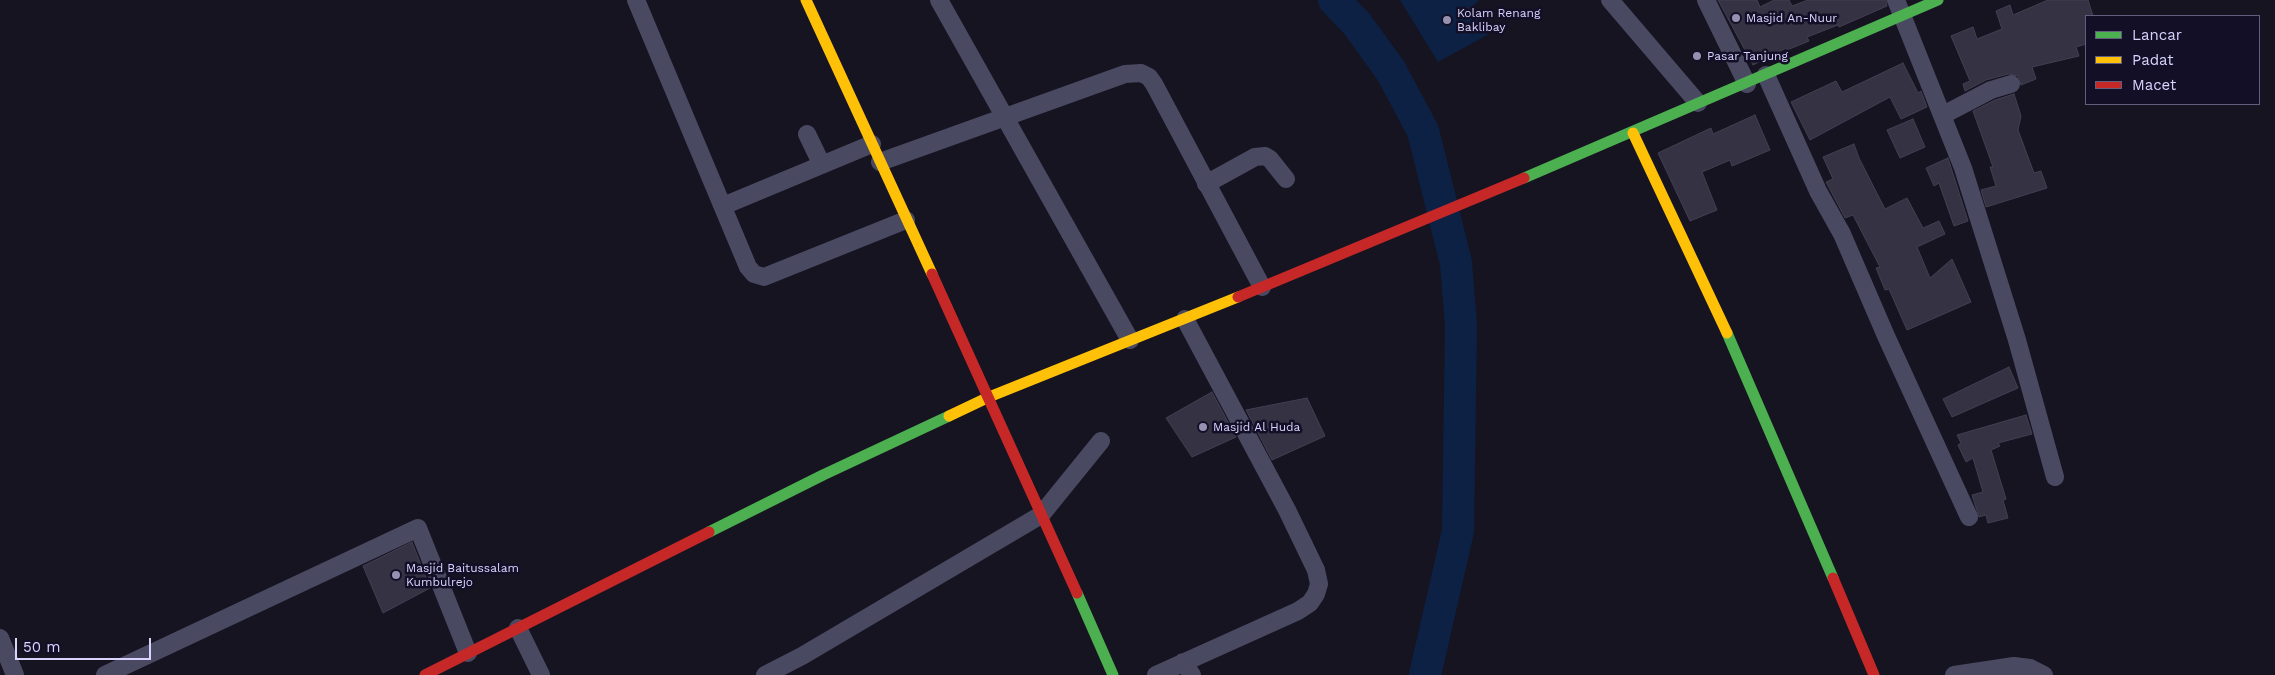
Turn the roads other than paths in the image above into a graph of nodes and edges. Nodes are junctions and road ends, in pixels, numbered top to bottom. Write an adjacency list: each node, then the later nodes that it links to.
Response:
1 (636, 0): 21 (street)
2 (806, 0): 16 (main road)
3 (1610, 0): 11 (street)
4 (1706, 0): 9 (street)
5 (1938, 0): 7 (main road)
6 (945, 2): 13 (street)
7 (1900, 8): 8 (main road); 12 (street)
8 (1766, 75): 9 (main road); 30 (street)
9 (1747, 84): 11 (main road)
10 (2011, 84): 12 (street)
11 (1698, 103): 14 (main road)
12 (1943, 115): 28 (street)
13 (1004, 116): 17 (street); 20 (street); 25 (street)
14 (1633, 133): 23 (main road); 42 (main road)
15 (807, 134): 18 (street)
16 (872, 144): 17 (main road); 18 (street)
17 (880, 162): 22 (main road)
18 (822, 165): 21 (street)
19 (1286, 179): 20 (street)
20 (1206, 184): 23 (street)
21 (723, 206): 22 (street)
22 (906, 220): 26 (main road)
23 (1262, 287): 24 (main road)
24 (1185, 319): 25 (main road); 34 (street)
25 (1130, 340): 26 (main road)
26 (989, 397): 29 (main road); 31 (main road)
27 (1101, 441): 29 (street)
28 (2055, 477)
29 (1041, 515): 39 (street); 40 (main road)
30 (1969, 517)
31 (518, 628): 33 (main road); 38 (street)
32 (0, 638): 35 (street)
33 (468, 653): 36 (street); 37 (main road)
34 (1187, 668): 41 (street)
35 (15, 675)
36 (105, 675)
37 (426, 675)
38 (541, 675)
39 (765, 675)
40 (1113, 675)
41 (1156, 675)
42 (1874, 675)
43 (1954, 675): 44 (street)
44 (2044, 675)

